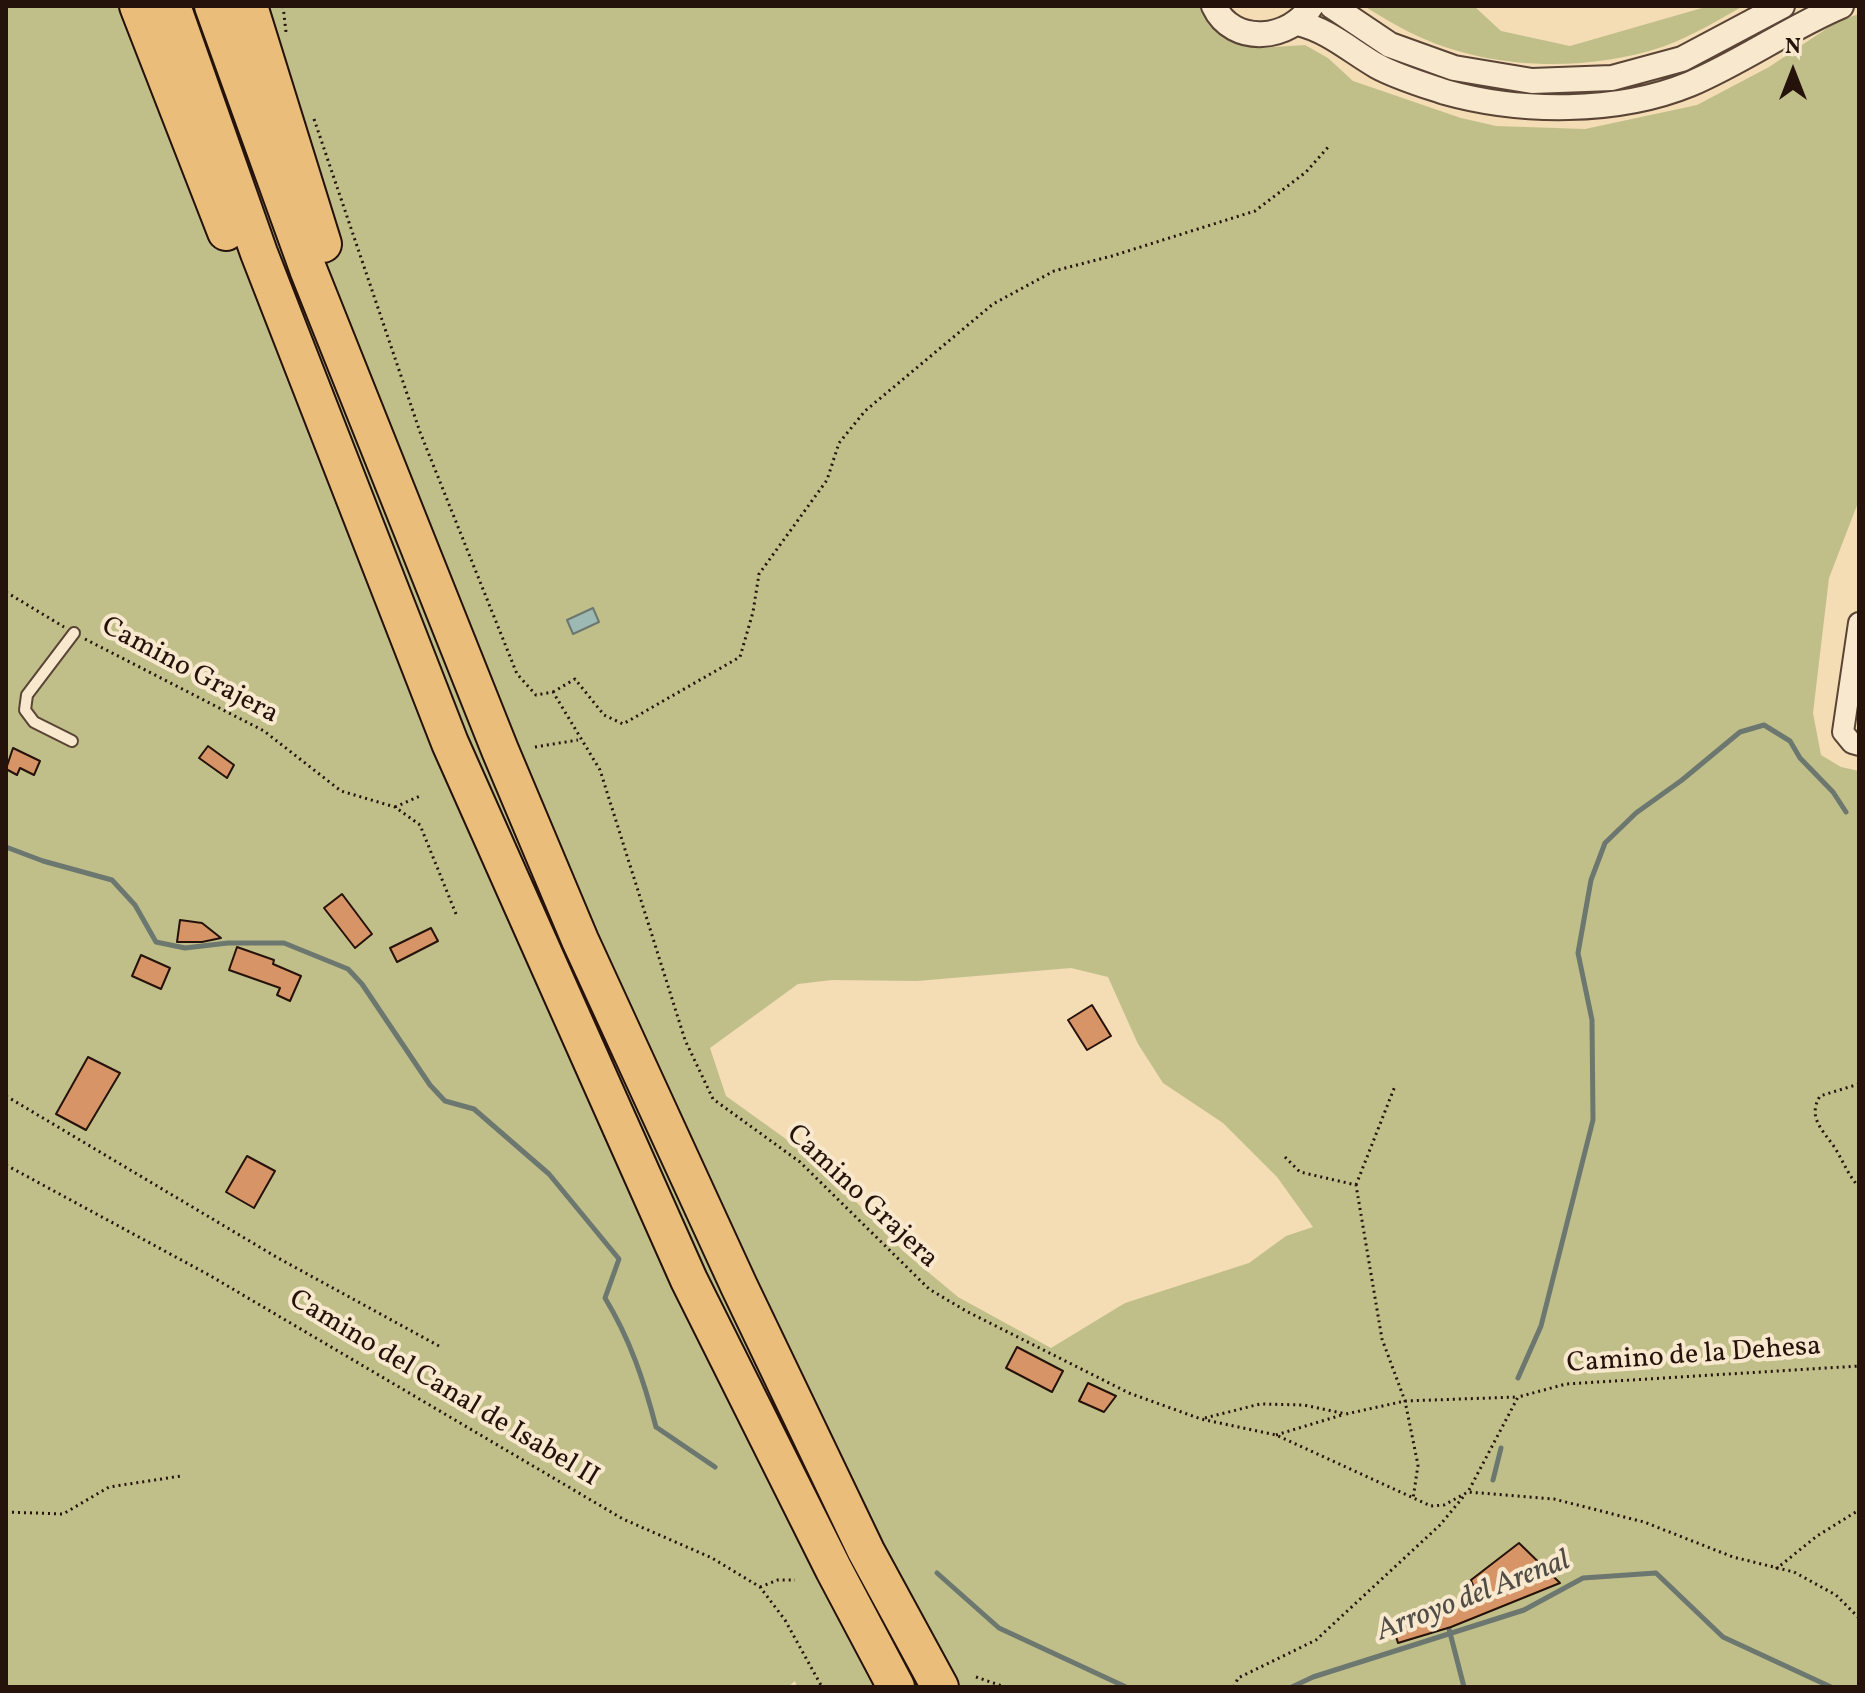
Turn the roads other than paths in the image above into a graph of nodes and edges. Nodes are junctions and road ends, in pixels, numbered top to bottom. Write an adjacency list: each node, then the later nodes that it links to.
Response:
1 (138, 6): 15 (highway)
2 (172, 6): 15 (highway)
3 (213, 6): 12 (highway)
4 (249, 6): 12 (highway)
5 (1214, 6): 9 (street)
6 (1332, 6): 7 (street)
7 (1782, 6)
8 (1841, 6): 9 (street)
9 (1305, 14)
10 (1859, 623): 13 (street)
11 (74, 633): 14 (lane)
12 (478, 691): 18 (highway)
13 (1851, 729): 16 (street)
14 (72, 741)
15 (450, 743): 17 (highway)
16 (1859, 745)
17 (896, 1687)
18 (940, 1687)

